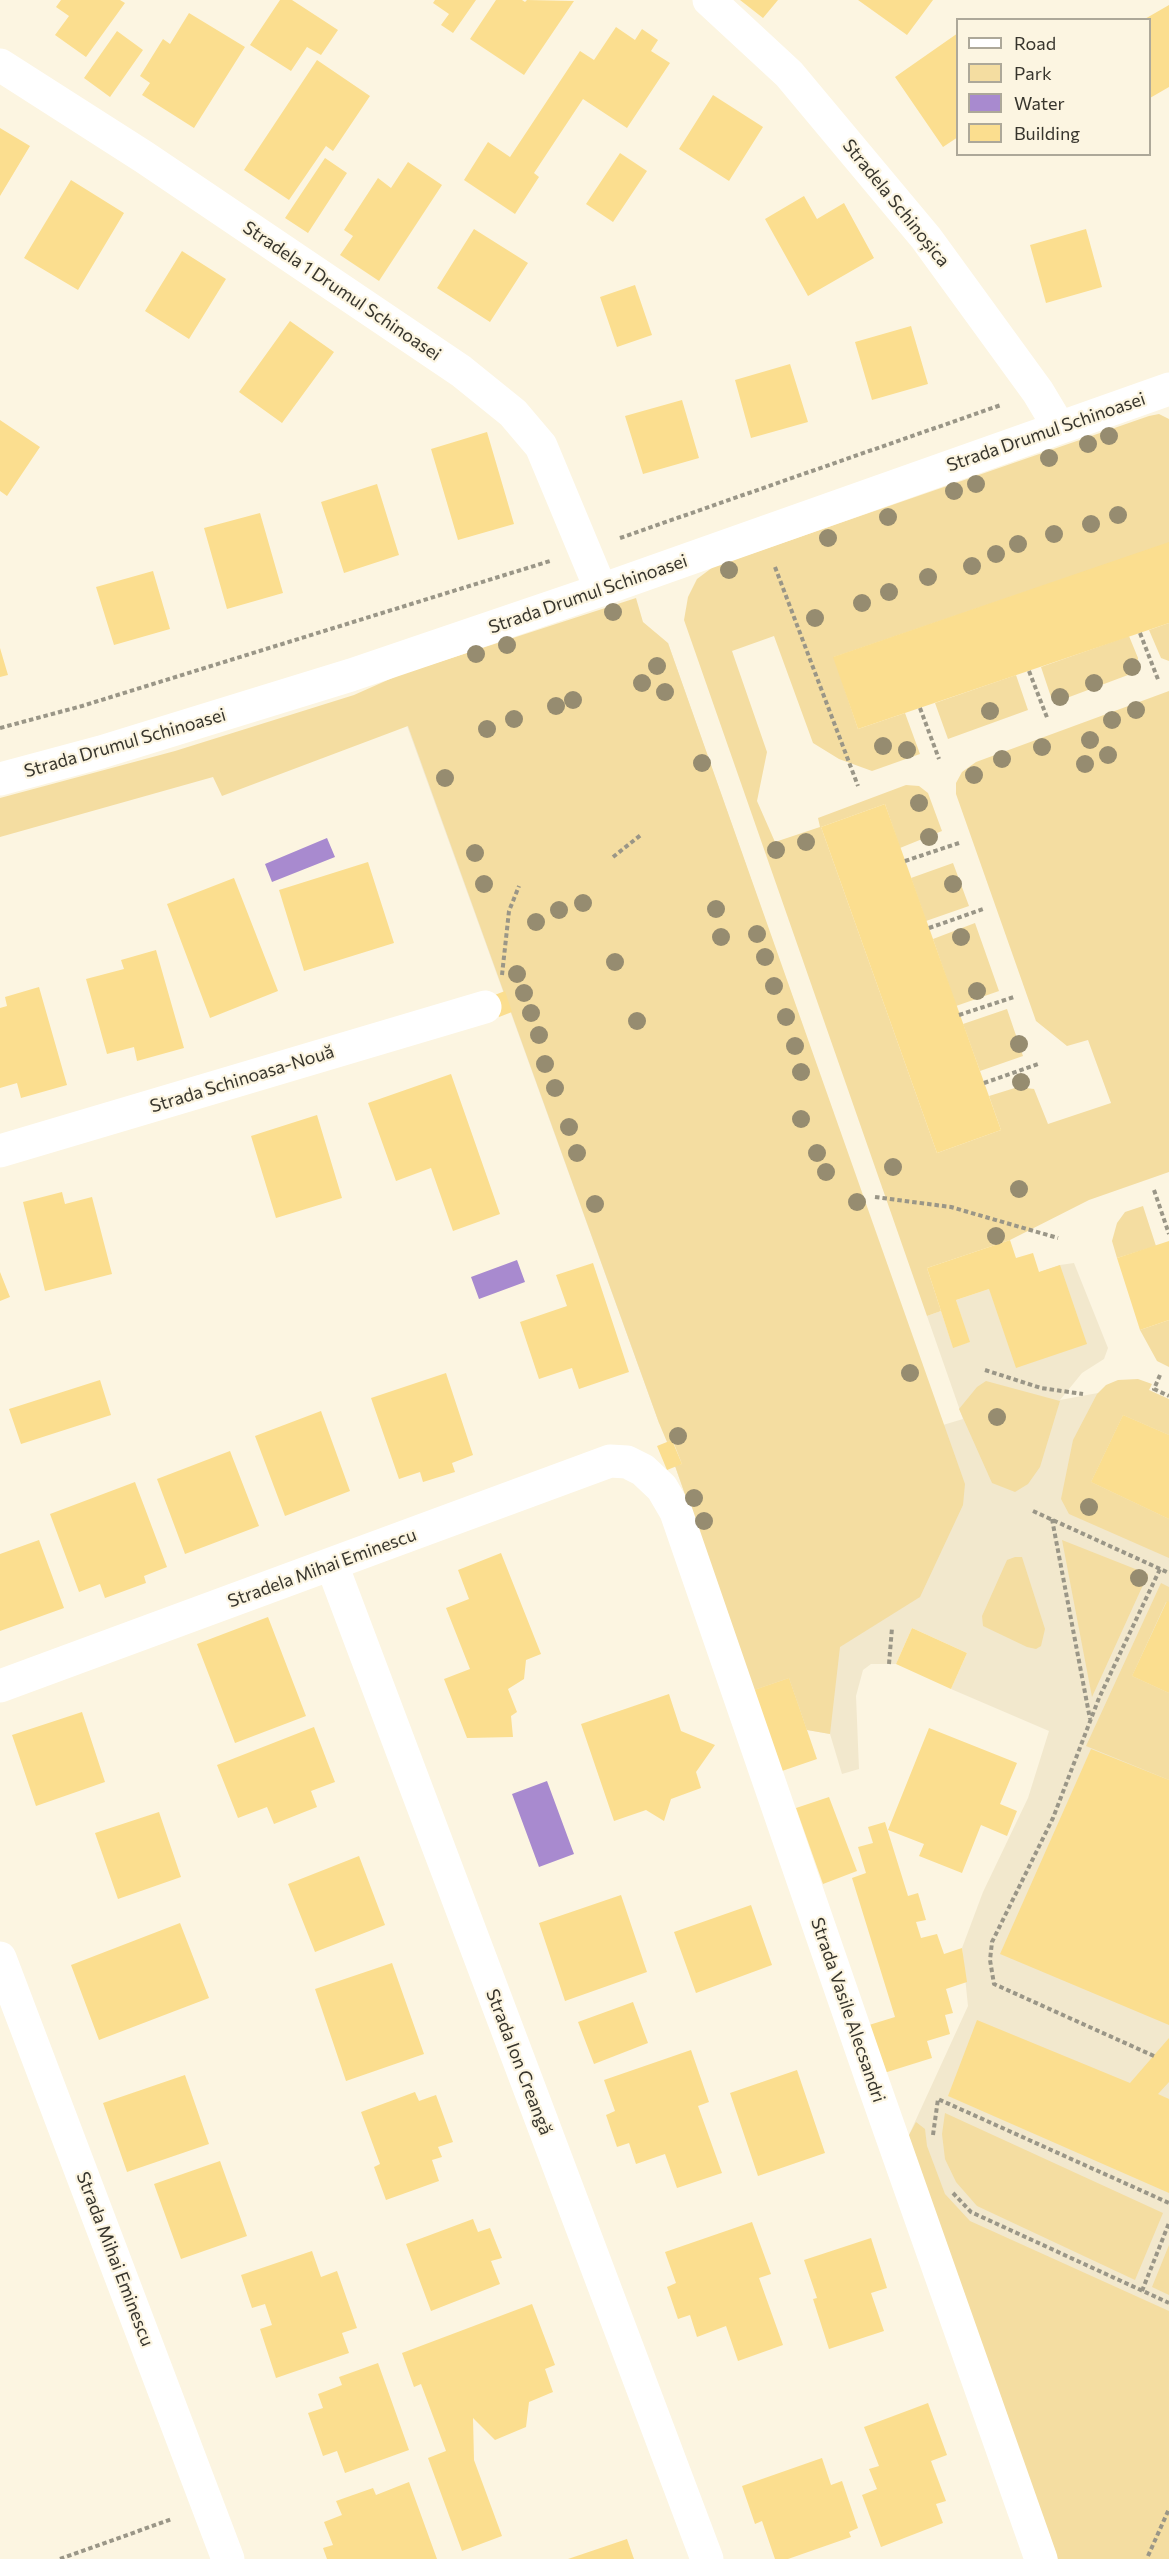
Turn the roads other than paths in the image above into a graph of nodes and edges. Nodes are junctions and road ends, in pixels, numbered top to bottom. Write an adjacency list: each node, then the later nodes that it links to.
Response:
1 (709, 0): 4 (street, Stradela Schinoșica)
2 (0, 65): 5 (street, Stradela 1 Drumul Schinoasei)
3 (1169, 389): 4 (street, Strada Drumul Schinoasei)
4 (1059, 427): 5 (street, Strada Drumul Schinoasei)
5 (601, 590): 6 (street, Strada Drumul Schinoasei)
6 (0, 780)
7 (485, 1007): 8 (street, Strada Schinoasa-Nouă)
8 (0, 1151)
9 (643, 1470): 10 (street, Stradela Mihai Eminescu); 15 (street, Strada Vasile Alecsandri)
10 (332, 1565): 11 (street, Stradela Mihai Eminescu); 14 (street, Strada Ion Creangă)
11 (0, 1686)
12 (0, 1958): 13 (street, Strada Mihai Eminescu)
13 (228, 2559)
14 (707, 2559)
15 (1041, 2559)

